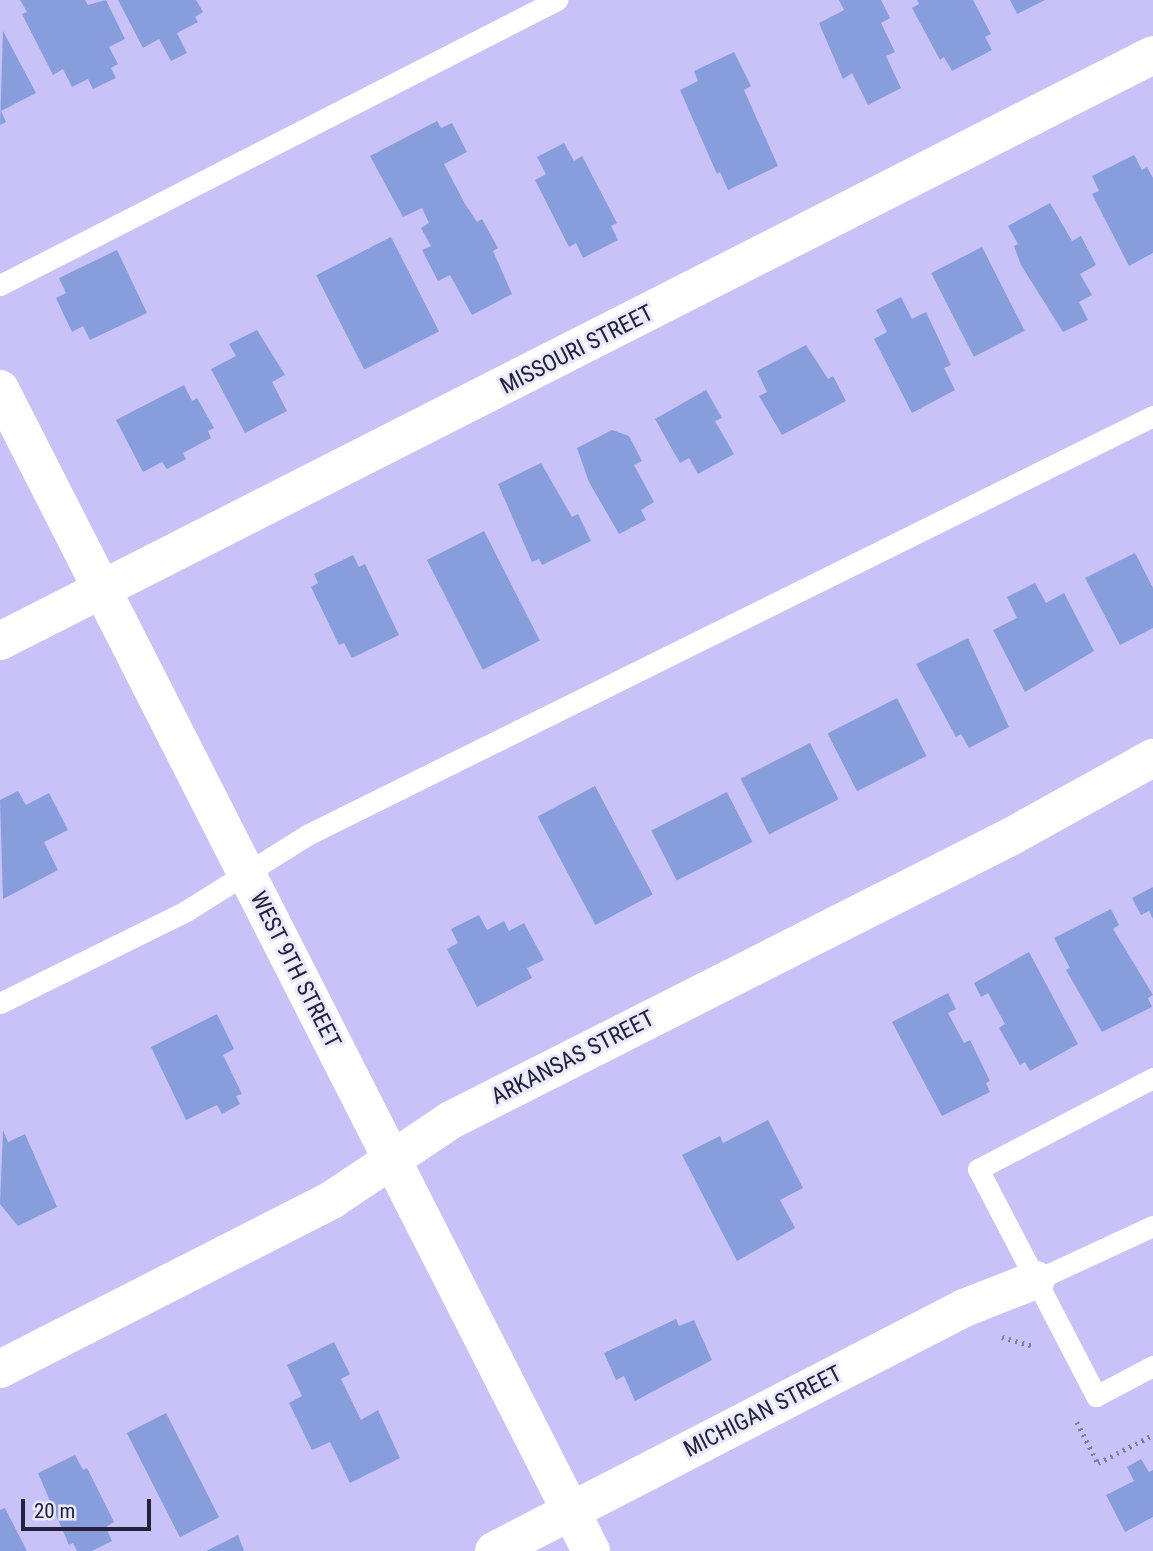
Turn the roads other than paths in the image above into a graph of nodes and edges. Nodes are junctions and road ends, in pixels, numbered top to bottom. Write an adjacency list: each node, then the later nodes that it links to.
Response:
1 (557, 0): 3 (lane)
2 (1153, 55): 6 (street, MISSOURI STREET)
3 (0, 285)
4 (0, 389): 6 (street, WEST 9TH STREET)
5 (1153, 416): 9 (lane)
6 (102, 591): 7 (street, MISSOURI STREET); 9 (street, WEST 9TH STREET)
7 (0, 641)
8 (1153, 758): 12 (street, ARKANSAS STREET)
9 (246, 873): 10 (lane); 12 (street, WEST 9TH STREET)
10 (0, 1003)
11 (1153, 1078): 14 (lane)
12 (392, 1160): 16 (street, ARKANSAS STREET); 17 (street, WEST 9TH STREET)
13 (1153, 1226): 14 (lane)
14 (1036, 1280): 15 (lane); 17 (street, MICHIGAN STREET)
15 (1153, 1366)
16 (0, 1370)
17 (571, 1511): 18 (street, MICHIGAN STREET); 19 (street, WEST 9TH STREET)
18 (494, 1551)
19 (591, 1551)

